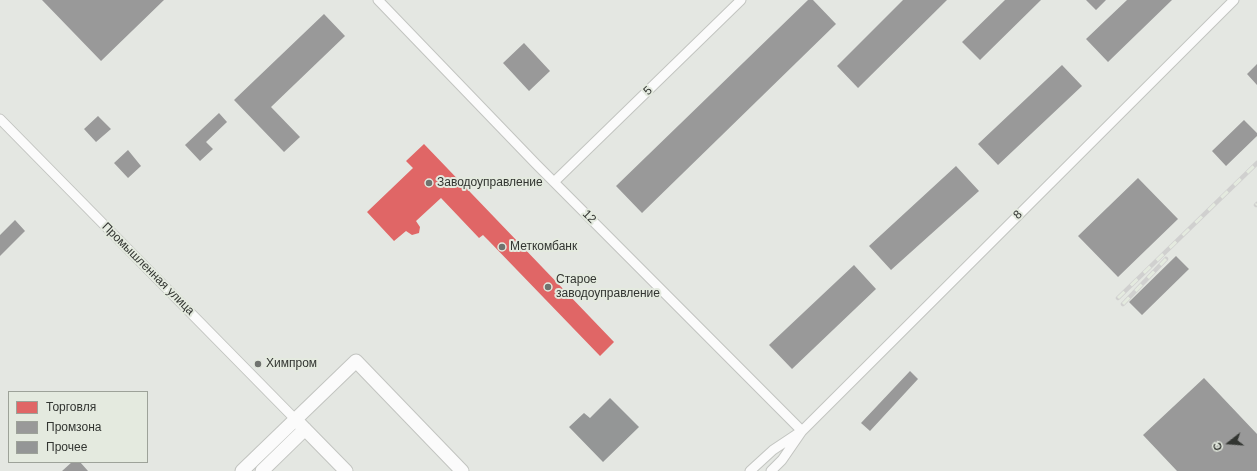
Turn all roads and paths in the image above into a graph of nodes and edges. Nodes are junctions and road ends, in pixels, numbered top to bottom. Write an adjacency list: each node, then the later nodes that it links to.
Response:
1 (378, 0): 5 (street, 12)
2 (741, 0): 5 (street, 5)
3 (1234, 0): 8 (street, 8)
4 (0, 119): 6 (street, Промышленная улица)
5 (554, 182): 8 (street, 12)
6 (295, 419): 7 (street, Промышленная улица); 9 (street); 12 (street)
7 (305, 429): 10 (street); 11 (street, Промышленная улица)
8 (802, 431): 13 (street); 14 (street)
9 (242, 471)
10 (262, 471)
11 (346, 471)
12 (462, 471)
13 (750, 471)
14 (770, 471)

